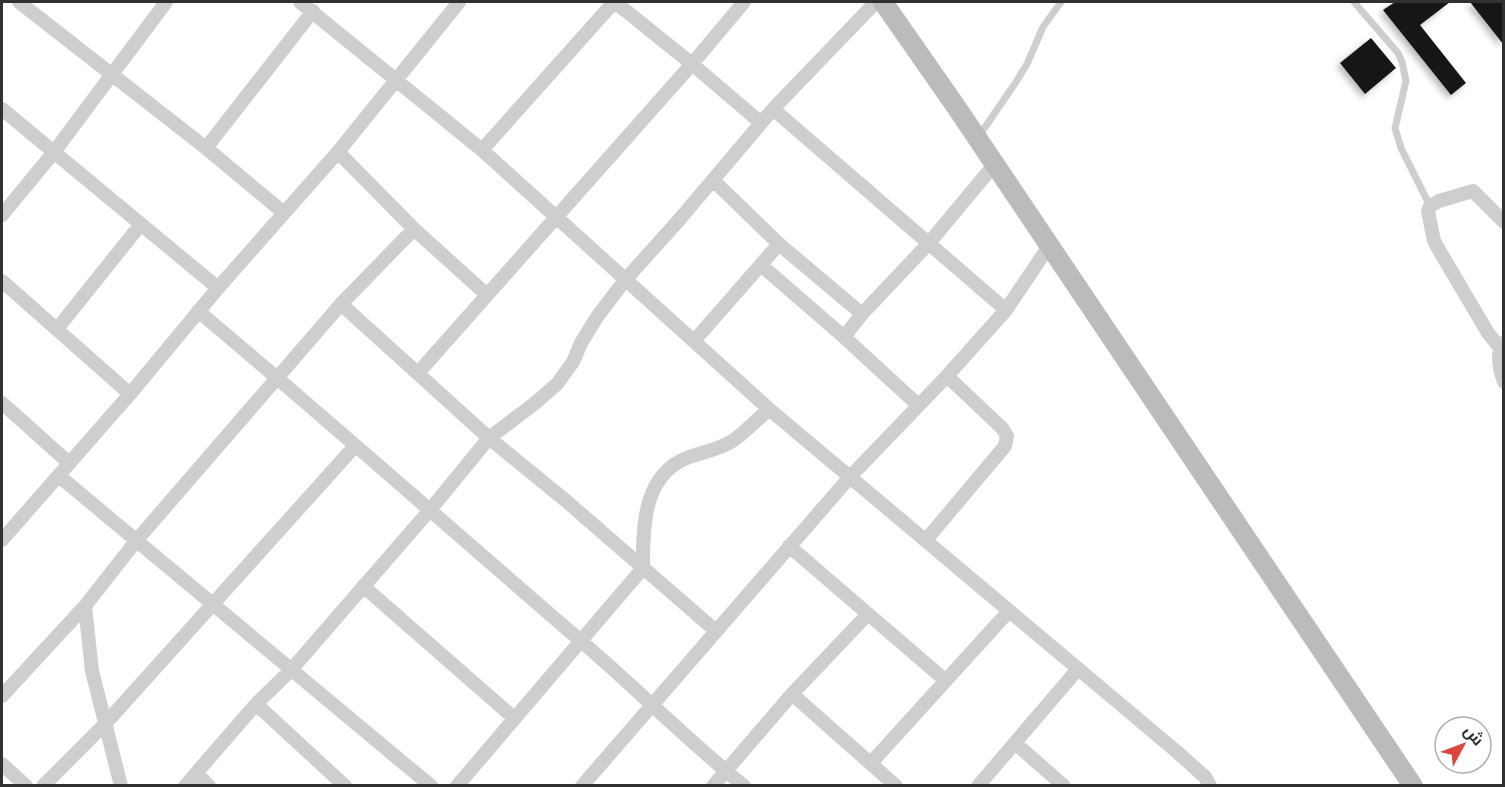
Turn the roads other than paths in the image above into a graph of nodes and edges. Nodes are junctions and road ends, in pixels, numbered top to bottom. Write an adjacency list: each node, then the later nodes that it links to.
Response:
1 (19, 2): 13 (street)
2 (166, 2): 13 (street)
3 (300, 2): 11 (street)
4 (459, 2): 14 (street)
5 (615, 2): 12 (street); 20 (street)
6 (744, 2): 12 (street)
7 (876, 2): 15 (street)
8 (883, 2): 18 (main road)
9 (1061, 2): 18 (lane)
10 (1354, 2): 25 (lane)
11 (313, 11): 14 (street); 19 (street)
12 (692, 64): 17 (street); 28 (street)
13 (113, 75): 19 (street); 21 (street)
14 (397, 81): 20 (street); 22 (street)
15 (773, 109): 17 (street); 32 (street)
16 (2, 110): 21 (street)
17 (761, 123): 24 (street)
18 (977, 138): 23 (main road)
19 (206, 148): 26 (street)
20 (482, 150): 28 (street)
21 (54, 152): 27 (street); 30 (street)
22 (338, 152): 26 (street); 31 (street)
23 (994, 165): 32 (street); 34 (main road)
24 (713, 180): 33 (street); 37 (street)
25 (1430, 206): 29 (street); 47 (street)
26 (284, 213): 38 (street)
27 (2, 215)
28 (557, 216): 37 (street); 39 (street)
29 (1503, 222)
30 (141, 224): 38 (street); 44 (street)
31 (414, 229): 39 (street); 40 (street)
32 (929, 243): 41 (street); 43 (street)
33 (779, 244): 35 (street); 43 (street)
34 (1049, 246): 41 (street); 103 (main road)
35 (761, 265): 45 (street); 46 (street)
36 (2, 280): 44 (street)
37 (625, 280): 46 (street); 56 (street)
38 (218, 288): 42 (street)
39 (487, 295): 48 (street)
40 (341, 304): 48 (street); 50 (street)
41 (1006, 310): 49 (street)
42 (198, 311): 50 (street); 52 (street)
43 (862, 314): 45 (street)
44 (57, 329): 52 (street)
45 (844, 337): 54 (street)
46 (694, 341): 55 (street)
47 (1502, 348): 51 (street)
48 (418, 374): 56 (street)
49 (947, 376): 54 (street); 63 (street)
50 (277, 377): 57 (street); 64 (street)
51 (1503, 382)
52 (130, 394): 58 (street)
53 (2, 403): 58 (street)
54 (918, 405): 60 (street)
55 (769, 409): 60 (street); 66 (street)
56 (489, 438): 61 (street); 66 (street)
57 (355, 446): 61 (street); 68 (street)
58 (69, 463): 59 (street)
59 (59, 476): 62 (street); 64 (street)
60 (849, 478): 63 (street); 65 (street)
61 (430, 510): 67 (street); 73 (street)
62 (2, 540)
63 (926, 540): 70 (street)
64 (136, 541): 68 (street); 69 (street)
65 (789, 546): 71 (street); 72 (street)
66 (643, 568): 72 (street); 73 (street)
67 (363, 586): 74 (street); 81 (street)
68 (213, 603): 74 (street); 82 (street)
69 (85, 606): 78 (street); 82 (street)
70 (1009, 610): 75 (street); 76 (street)
71 (868, 614): 76 (street); 77 (street)
72 (716, 631): 80 (street)
73 (582, 642): 80 (street); 81 (street)
74 (291, 669): 79 (street); 94 (street)
75 (1078, 669): 83 (street); 102 (street)
76 (945, 680): 84 (street)
77 (792, 694): 84 (street); 86 (street)
78 (2, 696)
79 (256, 704): 87 (street); 93 (street)
80 (653, 705): 86 (street); 96 (street)
81 (514, 718): 95 (street)
82 (105, 724): 89 (street); 90 (street)
83 (1015, 743): 100 (street); 101 (street)
84 (871, 763): 99 (street)
85 (2, 764): 88 (street)
86 (725, 770): 97 (street); 98 (street)
87 (196, 773): 91 (street); 92 (street)
88 (26, 786)
89 (43, 786)
90 (121, 786)
91 (185, 786)
92 (210, 786)
93 (345, 786)
94 (431, 786)
95 (457, 786)
96 (582, 786)
97 (713, 786)
98 (744, 786)
99 (896, 786)
100 (978, 786)
101 (1064, 786)
102 (1210, 786)
103 (1413, 786)

